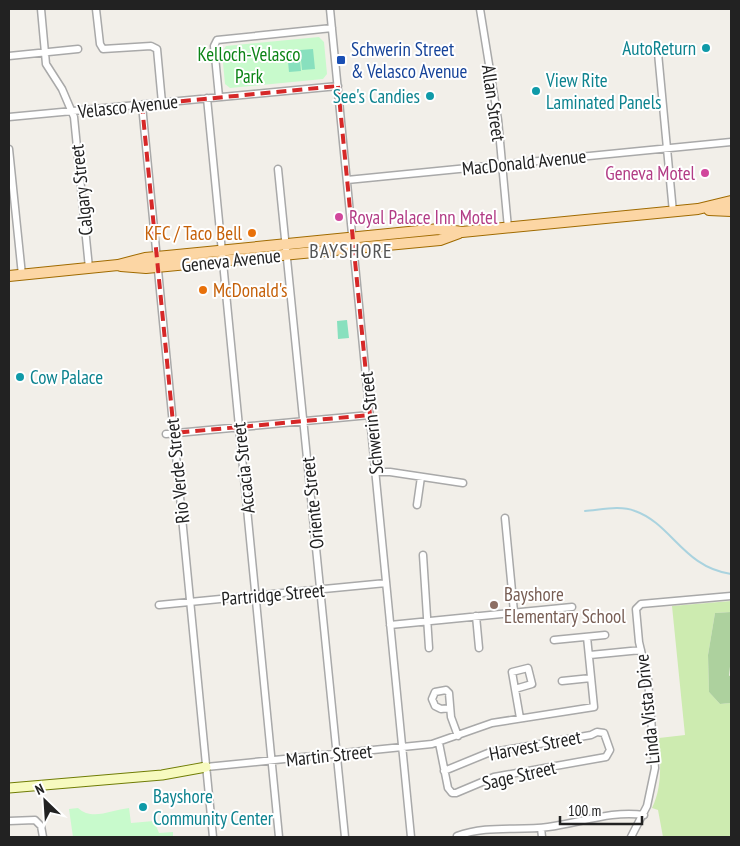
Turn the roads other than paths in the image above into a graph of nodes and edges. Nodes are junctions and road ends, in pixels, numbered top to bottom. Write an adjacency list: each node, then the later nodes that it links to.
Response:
1 (41, 9): 7 (street, Calgary Street)
2 (96, 9): 13 (street)
3 (330, 9): 5 (street, Schwerin Street)
4 (480, 9): 20 (street, Allan Street)
5 (332, 28): 10 (street, Schwerin Street); 11 (street)
6 (78, 49): 7 (street)
7 (45, 52): 9 (street); 15 (street, Calgary Street)
8 (658, 53): 18 (street)
9 (9, 56)
10 (338, 86): 11 (street, Velasco Avenue); 22 (street, Schwerin Street)
11 (219, 97): 12 (street, Velasco Avenue)
12 (206, 98): 13 (street, Velasco Avenue); 30 (street, Accacia Street)
13 (162, 103): 14 (street, Velasco Avenue)
14 (142, 105): 15 (street, Velasco Avenue); 31 (street, Rio Verde Street)
15 (72, 111): 16 (street, Velasco Avenue); 32 (street, Calgary Street)
16 (9, 117)
17 (731, 142): 18 (street, MacDonald Avenue)
18 (667, 148): 20 (street, MacDonald Avenue); 26 (street)
19 (9, 149): 33 (street)
20 (502, 164): 22 (street, MacDonald Avenue); 27 (street, Allan Street)
21 (278, 169): 29 (street, Oriente Street)
22 (347, 180): 28 (street, Schwerin Street)
23 (731, 201): 24 (main road, Geneva Avenue)
24 (698, 209): 25 (main road, Geneva Avenue); 26 (main road, Geneva Avenue)
25 (731, 211)
26 (673, 212): 27 (main road, Geneva Avenue)
27 (508, 228): 28 (main road, Geneva Avenue)
28 (353, 243): 29 (main road, Geneva Avenue); 35 (street, Schwerin Street)
29 (287, 249): 30 (main road, Geneva Avenue); 36 (street, Oriente Street)
30 (222, 256): 31 (main road, Geneva Avenue); 37 (street, Accacia Street)
31 (157, 262): 32 (main road, Geneva Avenue); 38 (street, Rio Verde Street)
32 (89, 268): 33 (main road, Geneva Avenue)
33 (22, 275): 34 (main road, Geneva Avenue)
34 (9, 276)
35 (370, 415): 36 (street); 40 (street, Schwerin Street)
36 (304, 421): 37 (street); 47 (street, Oriente Street)
37 (239, 427): 38 (street); 48 (street, Accacia Street)
38 (174, 433): 39 (street); 50 (street, Rio Verde Street)
39 (166, 434)
40 (376, 472): 41 (street); 46 (street, Schwerin Street)
41 (421, 476): 42 (street); 43 (street)
42 (463, 483)
43 (416, 505)
44 (505, 518): 53 (street)
45 (423, 555): 55 (street)
46 (386, 583): 47 (street, Partridge Street); 56 (street, Schwerin Street)
47 (320, 590): 48 (street, Partridge Street); 73 (street, Oriente Street)
48 (255, 596): 50 (street, Partridge Street); 74 (street, Accacia Street)
49 (731, 596): 62 (street, Linda Vista Drive)
50 (190, 602): 51 (street, Partridge Street); 75 (street, Rio Verde Street)
51 (159, 605)
52 (572, 607): 53 (street)
53 (514, 612): 54 (street)
54 (476, 616): 55 (street); 61 (street)
55 (428, 621): 56 (street); 60 (street)
56 (390, 625): 72 (street, Schwerin Street)
57 (604, 635): 58 (street)
58 (587, 637): 59 (street); 63 (street, Martin Street)
59 (554, 640)
60 (429, 648)
61 (479, 648)
62 (641, 650): 63 (street); 78 (street, Linda Vista Drive)
63 (590, 655): 64 (street, Martin Street)
64 (591, 678): 65 (street); 68 (street, Martin Street)
65 (562, 681)
66 (515, 689): 68 (street)
67 (450, 708): 70 (street)
68 (520, 718): 70 (street, Martin Street)
69 (597, 732): 76 (street, Harvest Street); 76 (street, Sage Street)
70 (458, 736): 71 (street, Martin Street)
71 (439, 743): 72 (street, Martin Street); 76 (street, Sage Street)
72 (402, 747): 73 (street, Martin Street); 86 (street, Schwerin Street)
73 (336, 754): 74 (street, Martin Street); 85 (street, Oriente Street)
74 (271, 761): 75 (street, Martin Street); 84 (street, Accacia Street)
75 (206, 768): 77 (street, Martin Street); 83 (street, Rio Verde Street)
76 (444, 771)
77 (9, 788)
78 (644, 816): 80 (street); 88 (street, Linda Vista Drive)
79 (9, 821): 82 (street)
80 (541, 828): 81 (street); 87 (street)
81 (457, 836)
82 (43, 837)
83 (213, 837)
84 (278, 837)
85 (345, 837)
86 (411, 837)
87 (542, 837)
88 (631, 837)

